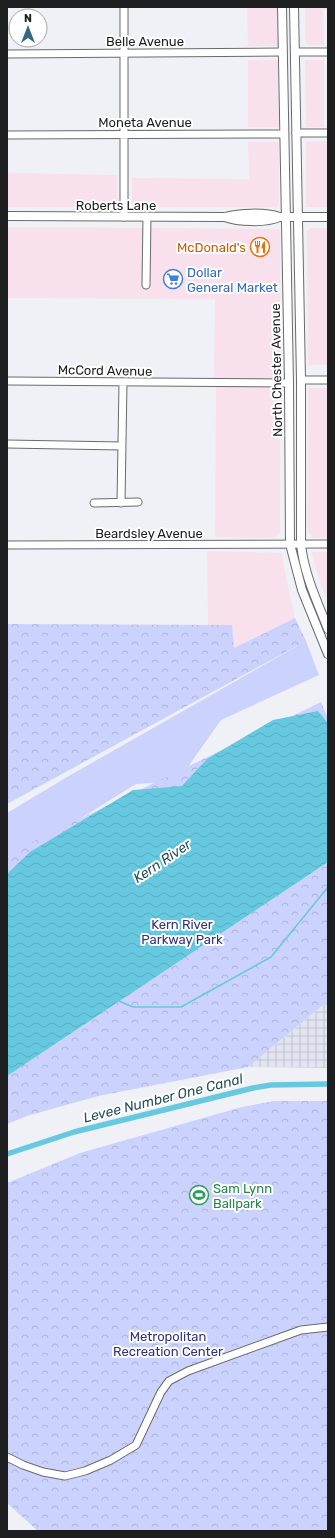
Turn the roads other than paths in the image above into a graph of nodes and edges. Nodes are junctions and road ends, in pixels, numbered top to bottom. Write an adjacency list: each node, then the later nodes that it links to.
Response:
1 (124, 7): 7 (street)
2 (282, 7): 4 (main road, North Chester Avenue)
3 (294, 7): 5 (main road, North Chester Avenue)
4 (283, 52): 7 (street, Belle Avenue); 9 (main road, North Chester Avenue)
5 (295, 52): 6 (street); 10 (main road, North Chester Avenue)
6 (328, 52)
7 (124, 53): 8 (street, Belle Avenue); 14 (street)
8 (7, 54)
9 (284, 103): 10 (main road); 12 (main road, North Chester Avenue)
10 (296, 133): 11 (street); 19 (main road, North Chester Avenue)
11 (328, 133)
12 (284, 134): 14 (street, Moneta Avenue); 18 (main road, North Chester Avenue)
13 (7, 135): 14 (street, Moneta Avenue)
14 (124, 135): 17 (street)
15 (7, 216): 17 (main road, Roberts Lane)
16 (147, 216): 17 (main road, Roberts Lane); 18 (main road, Roberts Lane); 21 (street)
17 (124, 217)
18 (282, 217): 19 (main road, Roberts Lane); 22 (main road, North Chester Avenue)
19 (297, 217): 20 (main road, Roberts Lane); 23 (main road, North Chester Avenue)
20 (328, 217)
21 (146, 285)
22 (289, 363): 23 (main road); 27 (main road, North Chester Avenue)
23 (301, 380): 24 (street); 28 (main road, North Chester Avenue)
24 (328, 380)
25 (7, 381): 26 (street, McCord Avenue)
26 (123, 382): 27 (street, McCord Avenue); 30 (street)
27 (289, 383): 28 (main road); 34 (main road, North Chester Avenue)
28 (301, 408): 35 (main road, North Chester Avenue)
29 (7, 444): 30 (street)
30 (122, 446): 33 (street)
31 (138, 502): 33 (street)
32 (94, 503): 33 (street)
33 (121, 503)
34 (290, 544): 35 (street, Beardsley Avenue); 37 (street, Beardsley Avenue); 39 (main road, North Chester Avenue)
35 (301, 544): 36 (street, Beardsley Avenue); 38 (main road, North Chester Avenue)
36 (328, 544)
37 (7, 545)
38 (328, 629)
39 (328, 654)
40 (328, 1327): 41 (street)
41 (7, 1457)

